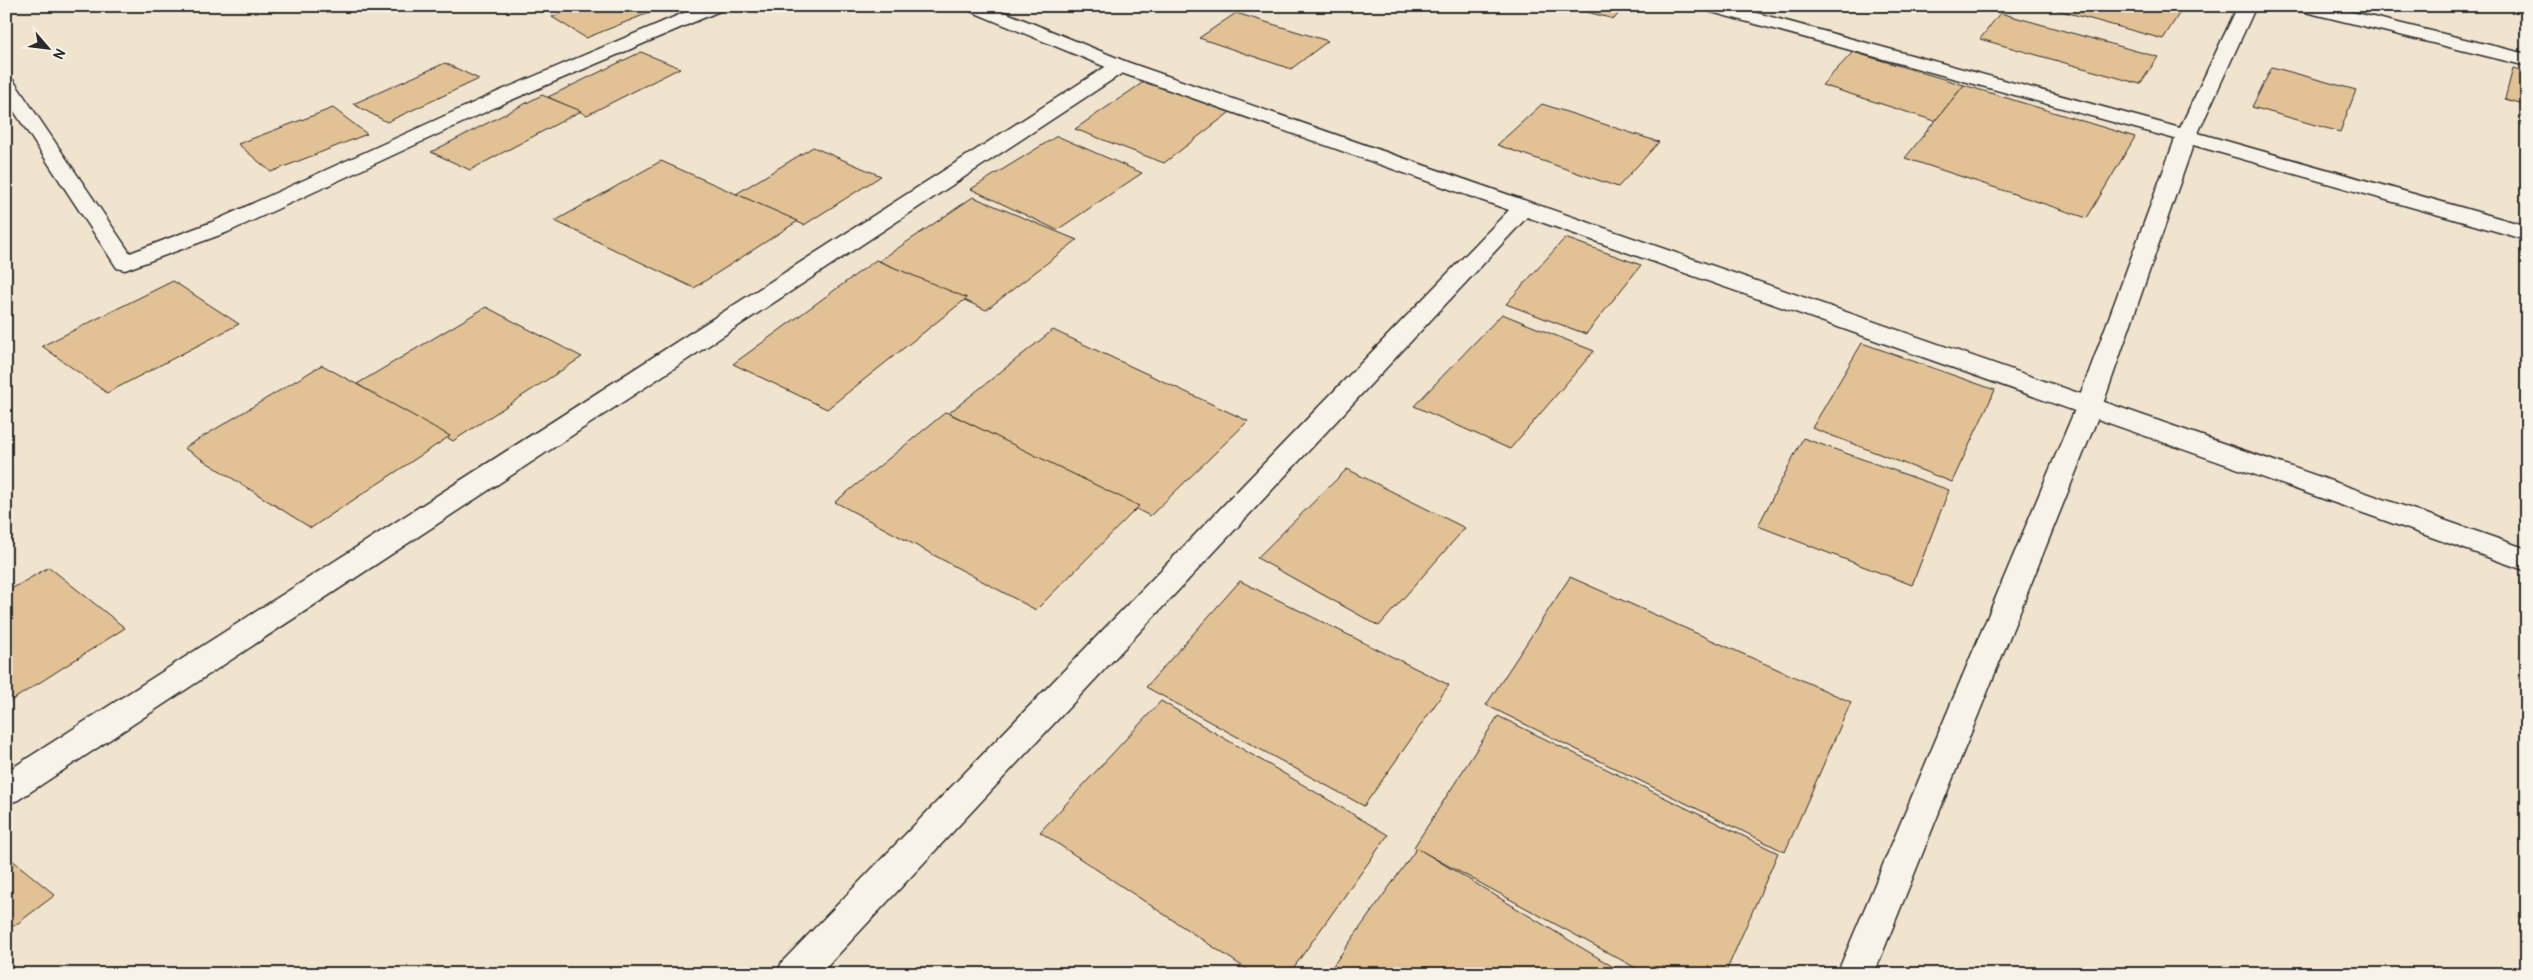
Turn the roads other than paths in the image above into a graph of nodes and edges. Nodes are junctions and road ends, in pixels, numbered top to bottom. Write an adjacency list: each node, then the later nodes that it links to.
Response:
1 (716, 6): 8 (street)
2 (974, 6): 7 (street)
3 (1710, 6): 9 (street)
4 (2247, 6): 9 (street)
5 (2303, 6): 6 (street)
6 (2527, 60)
7 (1120, 66): 10 (street); 14 (street)
8 (6, 84)
9 (2186, 136): 11 (street); 12 (street)
10 (1523, 208): 12 (street); 15 (street)
11 (2527, 233)
12 (2088, 406): 13 (street); 16 (street)
13 (2527, 560)
14 (6, 790)
15 (795, 974)
16 (1855, 974)

